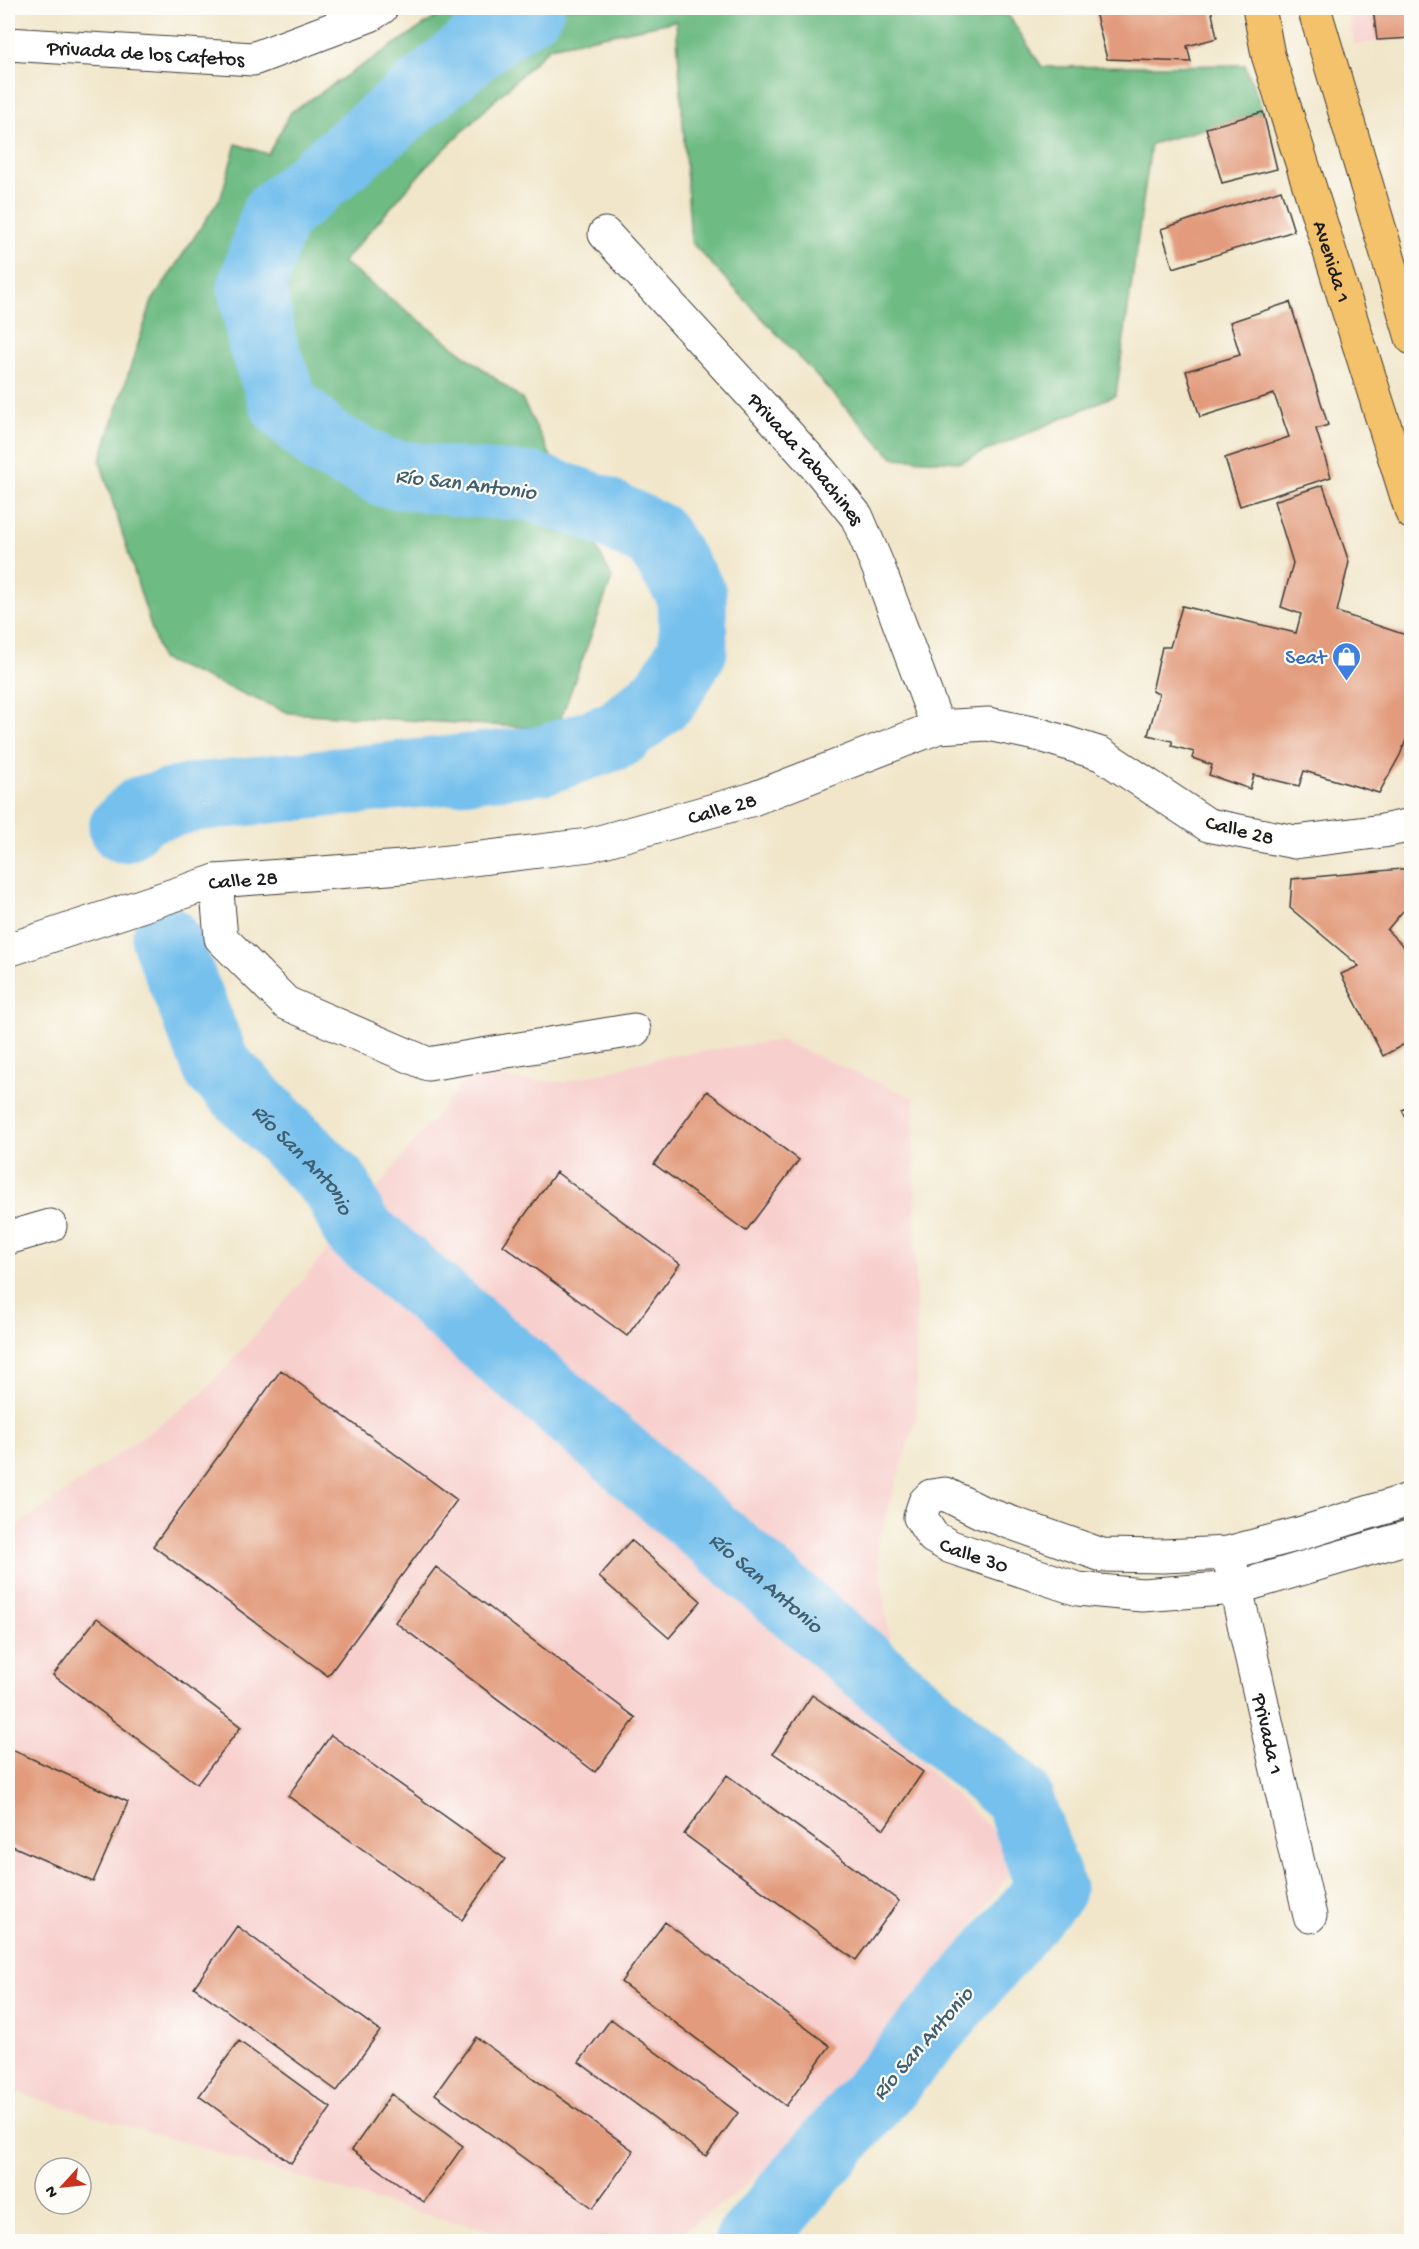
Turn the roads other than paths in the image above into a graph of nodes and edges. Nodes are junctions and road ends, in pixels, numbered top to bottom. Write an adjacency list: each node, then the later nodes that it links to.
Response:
1 (381, 8): 4 (street, Privada de los Cafetos)
2 (1259, 8): 7 (main road, Avenida 1)
3 (1314, 8): 6 (main road)
4 (8, 44)
5 (605, 234): 8 (street, Privada Tabachines)
6 (1412, 338)
7 (1412, 513)
8 (938, 727): 9 (street, Calle 28); 10 (street, Calle 28)
9 (1412, 825)
10 (216, 881): 11 (street, Calle 28); 12 (street)
11 (8, 950)
12 (634, 1030)
13 (50, 1226): 14 (street)
14 (8, 1238)
15 (1412, 1499): 17 (street, Calle 30)
16 (1412, 1536): 18 (street, Calle 30)
17 (1228, 1552): 18 (street, Privada 1); 18 (street, Calle 30)
18 (1236, 1588): 19 (street, Privada 1)
19 (1310, 1916)

